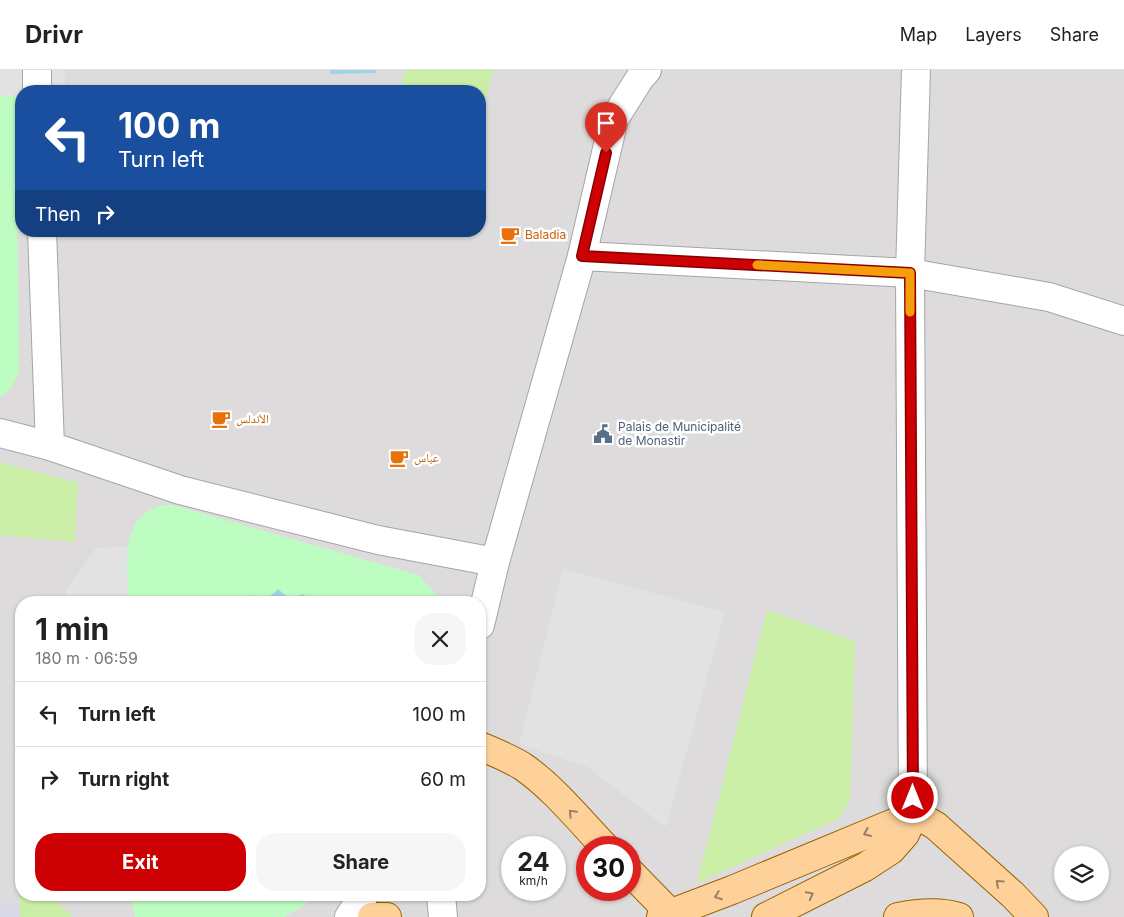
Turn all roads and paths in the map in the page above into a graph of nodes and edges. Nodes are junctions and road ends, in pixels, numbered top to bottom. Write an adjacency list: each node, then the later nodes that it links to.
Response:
1 (37, 70): 5 (street)
2 (624, 70): 6 (street)
3 (647, 70): 6 (street)
4 (916, 70): 9 (street)
5 (37, 85)
6 (628, 97): 8 (street)
7 (42, 237): 12 (street)
8 (582, 256): 9 (street); 13 (street)
9 (910, 273): 10 (street); 16 (street)
10 (1124, 321)
11 (0, 434): 12 (street)
12 (50, 446): 13 (street)
13 (495, 562): 14 (street)
14 (486, 600)
15 (486, 749): 17 (main road, one-way to 15)
16 (913, 817): 21 (main road, one-way to 21); 26 (main road, one-way to 16); 29 (main road, one-way to 16)
17 (594, 836)
18 (641, 885): 21 (main road)
19 (360, 901): 22 (street)
20 (442, 901): 25 (street)
21 (666, 916)
22 (349, 917)
23 (372, 917): 24 (main road)
24 (387, 917)
25 (443, 917)
26 (766, 917)
27 (898, 917): 28 (main road)
28 (959, 917)
29 (1034, 917)

